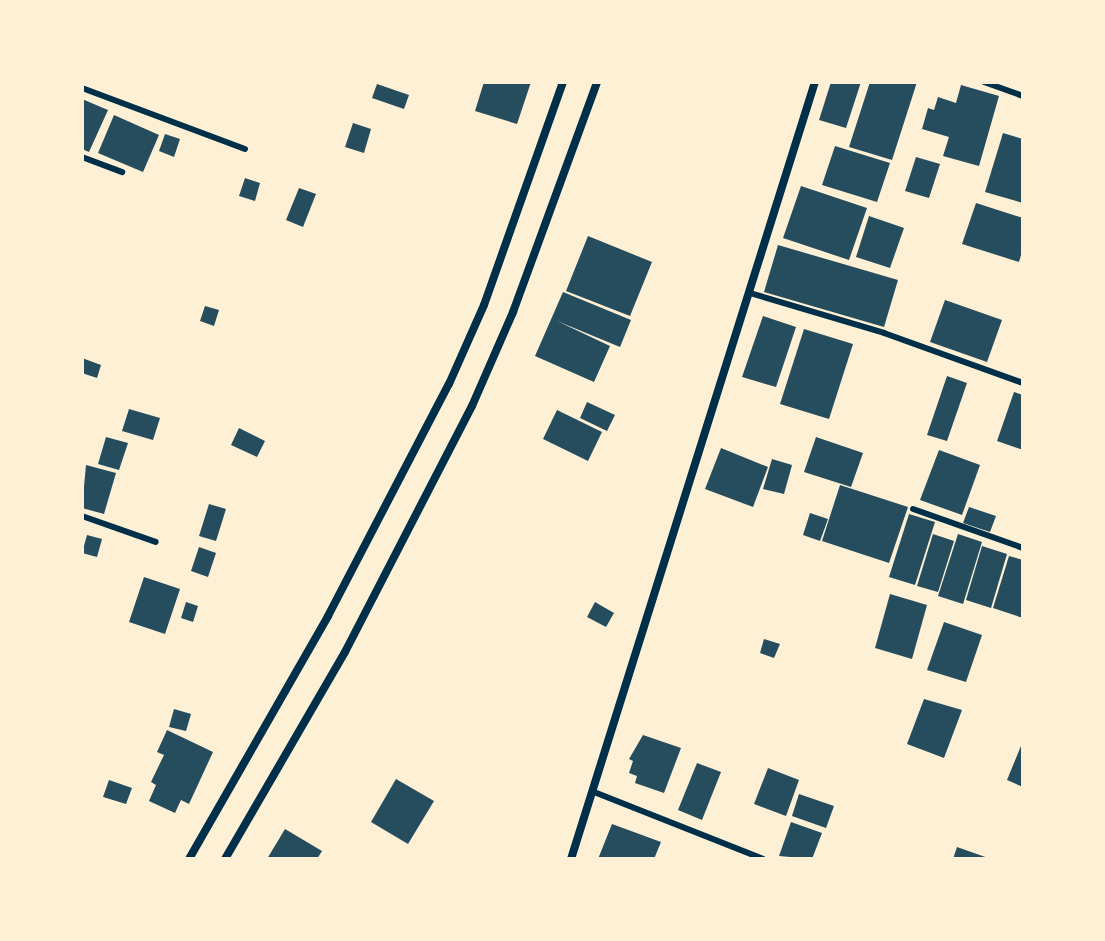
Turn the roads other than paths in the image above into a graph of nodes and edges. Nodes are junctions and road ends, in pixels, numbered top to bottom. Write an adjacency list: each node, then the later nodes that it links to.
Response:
1 (563, 82): 17 (street)
2 (597, 82): 18 (street)
3 (815, 82): 10 (street)
4 (984, 82): 6 (lane)
5 (82, 88): 7 (lane)
6 (1023, 96)
7 (245, 149)
8 (82, 157): 9 (lane)
9 (122, 172)
10 (750, 293): 11 (lane); 16 (street)
11 (1023, 383)
12 (913, 509): 15 (lane)
13 (82, 516): 14 (lane)
14 (156, 542)
15 (1023, 548)
16 (594, 792): 19 (street); 20 (lane)
17 (189, 859)
18 (225, 859)
19 (571, 859)
20 (763, 859)

